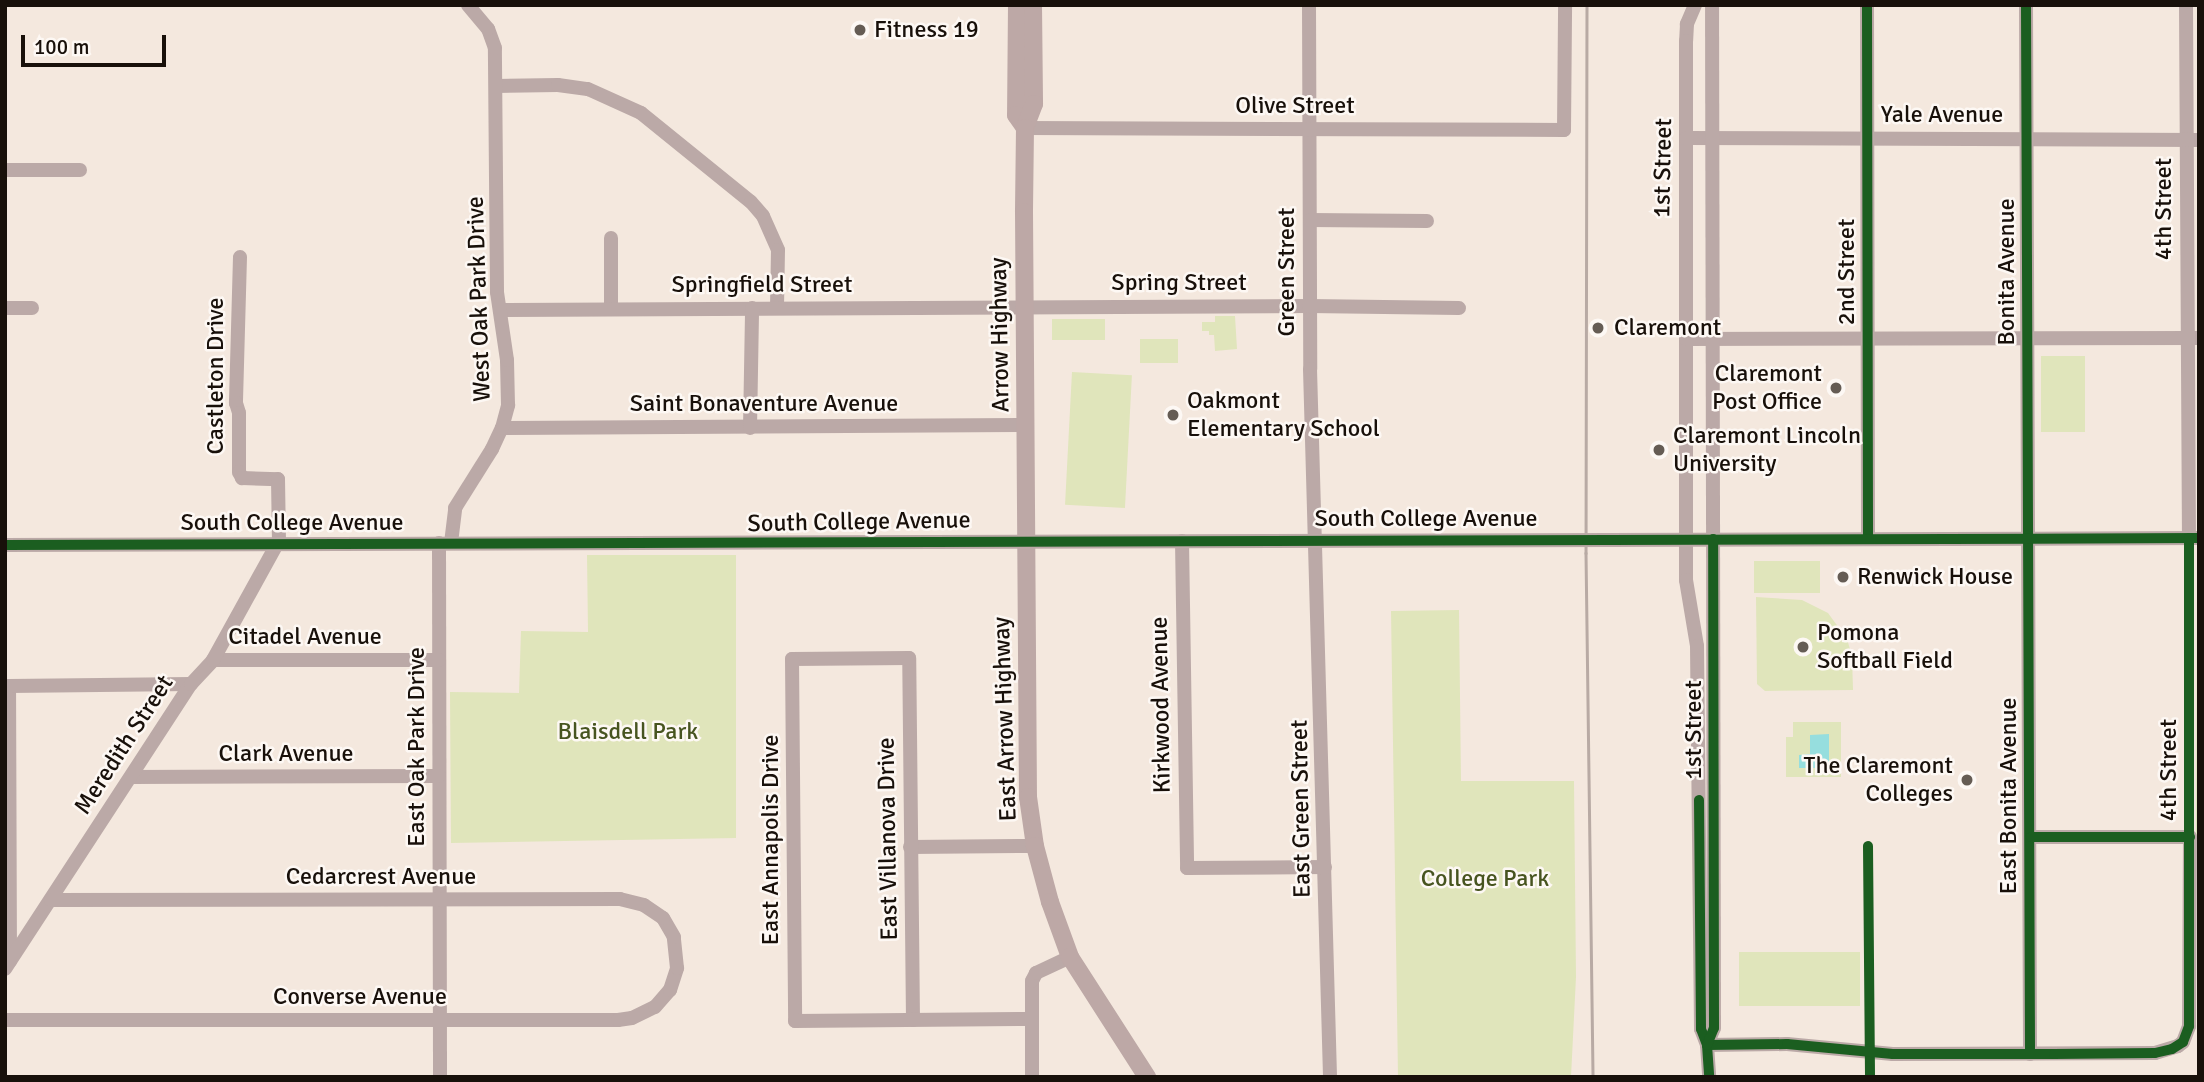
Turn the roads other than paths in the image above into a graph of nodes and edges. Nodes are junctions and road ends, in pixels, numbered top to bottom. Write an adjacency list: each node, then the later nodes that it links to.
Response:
1 (468, 5): 11 (street, West Oak Park Drive)
2 (1017, 5): 12 (main road, Arrow Highway)
3 (1033, 5): 12 (main road, Arrow Highway)
4 (1309, 5): 13 (street, Green Street)
5 (1565, 5): 13 (street, Olive Street)
6 (1695, 5): 14 (street, 1st Street)
7 (1712, 5): 17 (street, 1st Street)
8 (1867, 5): 15 (street, 2nd Street)
9 (2026, 5): 16 (street, Bonita Avenue)
10 (2186, 5): 18 (street, 4th Street)
11 (496, 86): 30 (street); 33 (street, West Oak Park Drive)
12 (1025, 128): 13 (street, Olive Street); 25 (main road, Arrow Highway)
13 (1310, 128): 21 (street, Green Street)
14 (1686, 138): 17 (street, Yale Avenue); 37 (street, 1st Street)
15 (1867, 138): 16 (street, Yale Avenue); 17 (street, Yale Avenue); 35 (street, 2nd Street)
16 (2027, 138): 18 (street, Yale Avenue); 34 (street, Bonita Avenue)
17 (1712, 139): 38 (street, 1st Street)
18 (2193, 140): 36 (street, 4th Street)
19 (5, 170): 20 (street)
20 (80, 170)
21 (1310, 220): 22 (street); 26 (street, Green Street)
22 (1427, 221)
23 (611, 238): 32 (street)
24 (240, 257): 51 (street, Castleton Drive)
25 (1025, 306): 26 (street, Spring Street); 30 (street, Springfield Street); 39 (main road, Arrow Highway)
26 (1309, 306): 31 (street, Spring Street); 45 (street, Green Street)
27 (5, 308): 28 (street)
28 (33, 308)
29 (752, 308): 30 (street, Springfield Street); 32 (street, Springfield Street); 41 (street)
30 (777, 308)
31 (1459, 308)
32 (611, 309): 33 (street, Springfield Street)
33 (500, 310): 40 (street, West Oak Park Drive)
34 (2029, 337): 35 (street); 36 (street); 43 (street, Bonita Avenue)
35 (1868, 338): 38 (street); 42 (street, 2nd Street)
36 (2193, 338): 44 (street, 4th Street)
37 (1686, 339): 38 (street); 47 (street, 1st Street)
38 (1713, 339): 46 (street, 1st Street)
39 (1026, 425): 41 (street, Saint Bonaventure Avenue); 49 (main road, Arrow Highway)
40 (502, 428): 41 (street, Saint Bonaventure Avenue); 50 (street, West Oak Park Drive)
41 (750, 428)
42 (1868, 538): 43 (street, South College Avenue); 46 (street, South College Avenue)
43 (2029, 538): 44 (street, South College Avenue); 59 (street, East Bonita Avenue)
44 (2194, 538)
45 (1316, 539): 47 (street, South College Avenue); 48 (street, South College Avenue); 62 (street, East Green Street)
46 (1713, 539): 47 (street, South College Avenue); 72 (street, 1st Street)
47 (1687, 540): 72 (street, 1st Street)
48 (1182, 541): 49 (street, South College Avenue); 62 (street, Kirkwood Avenue)
49 (1027, 542): 50 (street, South College Avenue); 60 (main road, East Arrow Highway)
50 (445, 543): 51 (street, South College Avenue); 55 (street, East Oak Park Drive)
51 (278, 544): 52 (street, South College Avenue); 54 (street, Meredith Street)
52 (5, 545)
53 (792, 659): 61 (street, East Villanova Drive); 71 (street, East Annapolis Drive)
54 (213, 660): 55 (street, Citadel Avenue); 56 (street, Meredith Street)
55 (439, 660): 57 (street, East Oak Park Drive)
56 (191, 684): 58 (street, Meredith Street); 67 (street)
57 (439, 776): 58 (street, Clark Avenue); 63 (street, East Oak Park Drive)
58 (132, 777): 64 (street, Meredith Street)
59 (2031, 837): 73 (street, East Bonita Avenue); 73 (street, 4th Street)
60 (1035, 846): 61 (street); 66 (main road, East Arrow Highway)
61 (910, 847): 71 (street, East Villanova Drive)
62 (1325, 867): 77 (street, East Green Street)
63 (440, 900): 64 (street, Cedarcrest Avenue); 65 (street, Cedarcrest Avenue); 70 (street, East Oak Park Drive)
64 (51, 901): 67 (street, Meredith Street)
65 (677, 957): 70 (street, Converse Avenue)
66 (1070, 957): 68 (street); 76 (main road, East Arrow Highway)
67 (7, 966)
68 (1031, 1019): 71 (street); 75 (street)
69 (5, 1020): 70 (street, Converse Avenue)
70 (440, 1020): 74 (street, East Oak Park Drive)
71 (914, 1020)
72 (1707, 1045): 73 (street); 78 (street, 1st Street)
73 (2030, 1054)
74 (440, 1077)
75 (1032, 1077)
76 (1147, 1077)
77 (1330, 1077)
78 (1709, 1077)

